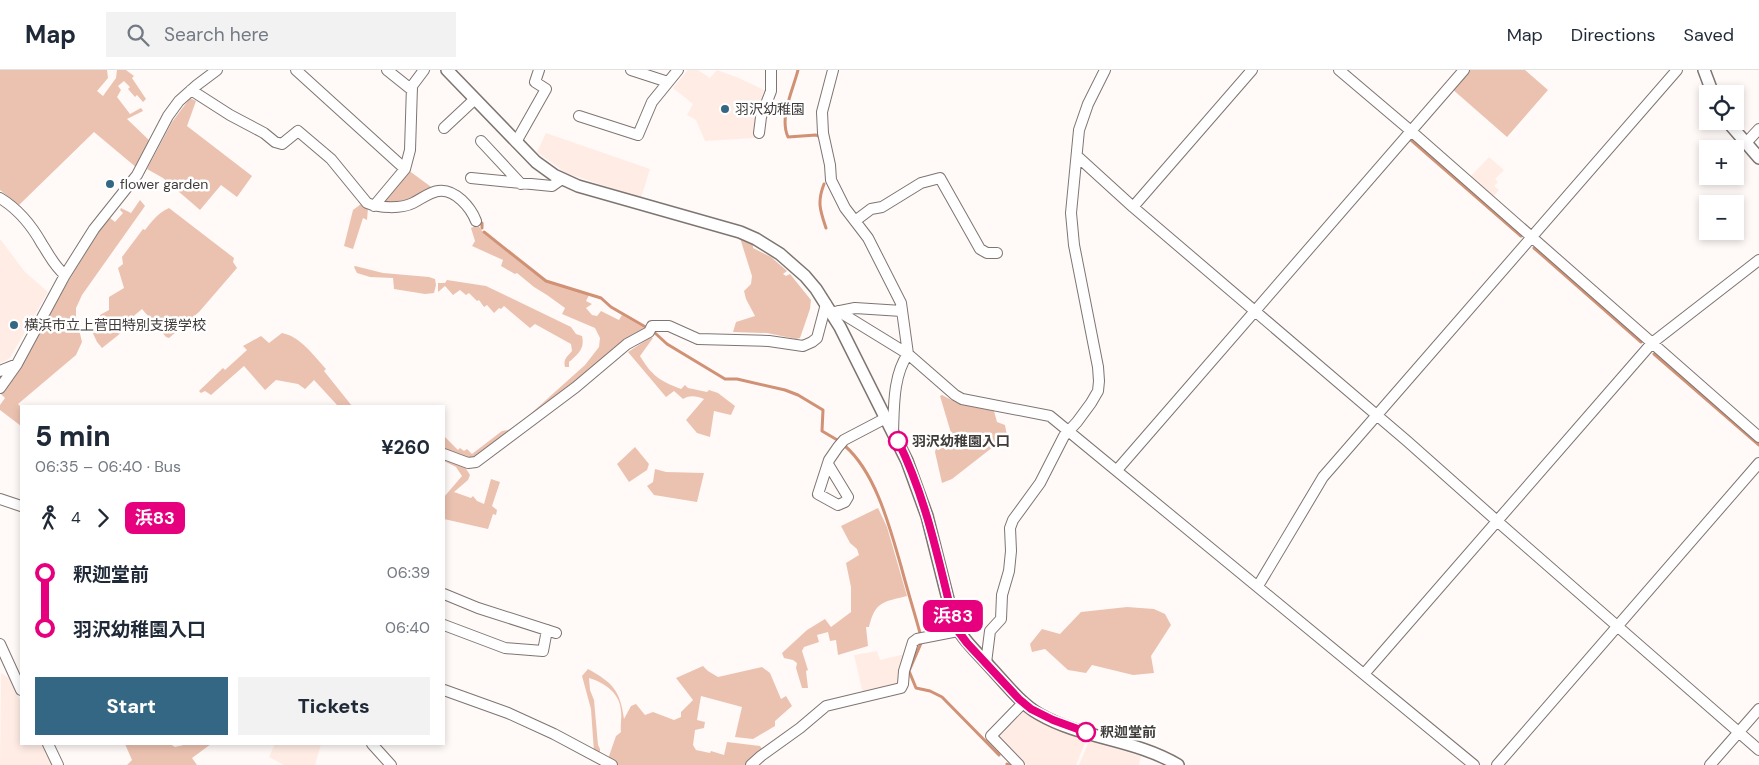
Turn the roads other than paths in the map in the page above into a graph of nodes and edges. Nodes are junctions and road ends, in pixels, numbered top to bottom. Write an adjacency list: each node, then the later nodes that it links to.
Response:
1 (217, 70): 19 (street)
2 (296, 70): 33 (street)
3 (388, 70): 20 (street)
4 (424, 70): 20 (street)
5 (447, 70): 21 (street)
6 (539, 70): 29 (street)
7 (631, 70): 17 (street)
8 (678, 70): 17 (street)
9 (771, 70): 27 (street)
10 (833, 70): 40 (street)
11 (1105, 70): 31 (street)
12 (1252, 70): 39 (street)
13 (1339, 70): 26 (street)
14 (1464, 70): 26 (street)
15 (1677, 70): 42 (street)
16 (1704, 70): 18 (street)
17 (668, 82): 22 (street)
18 (1710, 85)
19 (191, 90): 38 (street); 45 (street)
20 (412, 90): 33 (street)
21 (475, 99): 23 (street); 29 (street)
22 (579, 116)
23 (444, 128)
24 (1759, 129): 30 (street)
25 (1734, 130): 30 (street)
26 (1411, 131): 42 (street); 48 (street)
27 (759, 133)
28 (481, 141): 36 (street)
29 (516, 142): 35 (street)
30 (1746, 144): 32 (street)
31 (1076, 156): 39 (street); 56 (street)
32 (1759, 158)
33 (405, 169): 38 (street)
34 (471, 178): 36 (street)
35 (562, 180): 36 (street); 46 (street)
36 (521, 184)
37 (0, 198): 45 (street)
38 (374, 206): 41 (street)
39 (1133, 207): 48 (street)
40 (855, 221): 43 (street); 47 (street)
41 (476, 222)
42 (1531, 238): 49 (street); 54 (street)
43 (997, 253)
44 (1759, 260): 49 (street)
45 (65, 275): 51 (street)
46 (832, 309): 47 (street); 50 (street); 55 (street); 59 (street)
47 (902, 311): 50 (street)
48 (1254, 312): 54 (street); 62 (street)
49 (1652, 343): 58 (street); 65 (street)
50 (908, 354): 56 (street); 57 (street)
51 (17, 364): 52 (street); 53 (street)
52 (0, 370)
53 (0, 388)
54 (1376, 415): 65 (street); 66 (street)
55 (886, 418): 57 (street); 61 (street)
56 (1068, 430): 62 (street); 73 (street)
57 (893, 432): 70 (street)
58 (1759, 437)
59 (445, 454)
60 (1759, 463): 69 (street)
61 (828, 464)
62 (1117, 470): 66 (street)
63 (0, 499): 64 (street)
64 (20, 506)
65 (1497, 521): 69 (street); 75 (street)
66 (1258, 586): 75 (street)
67 (445, 594): 68 (street)
68 (445, 626)
69 (1618, 627): 80 (street); 91 (street)
70 (958, 631): 73 (street); 87 (street)
71 (0, 644): 72 (street)
72 (6, 658): 74 (street); 76 (street)
73 (986, 663): 78 (street)
74 (0, 669)
75 (1364, 674): 90 (street)
76 (20, 688)
77 (445, 690): 86 (street)
78 (1024, 702): 88 (street); 89 (street)
79 (1759, 709): 80 (street)
80 (1738, 732): 83 (street); 92 (street)
81 (48, 745): 84 (street)
82 (373, 745): 85 (street)
83 (1759, 750)
84 (58, 765)
85 (391, 765)
86 (612, 765)
87 (751, 765)
88 (1019, 765)
89 (1178, 765)
90 (1474, 765)
91 (1497, 765)
92 (1710, 765)

